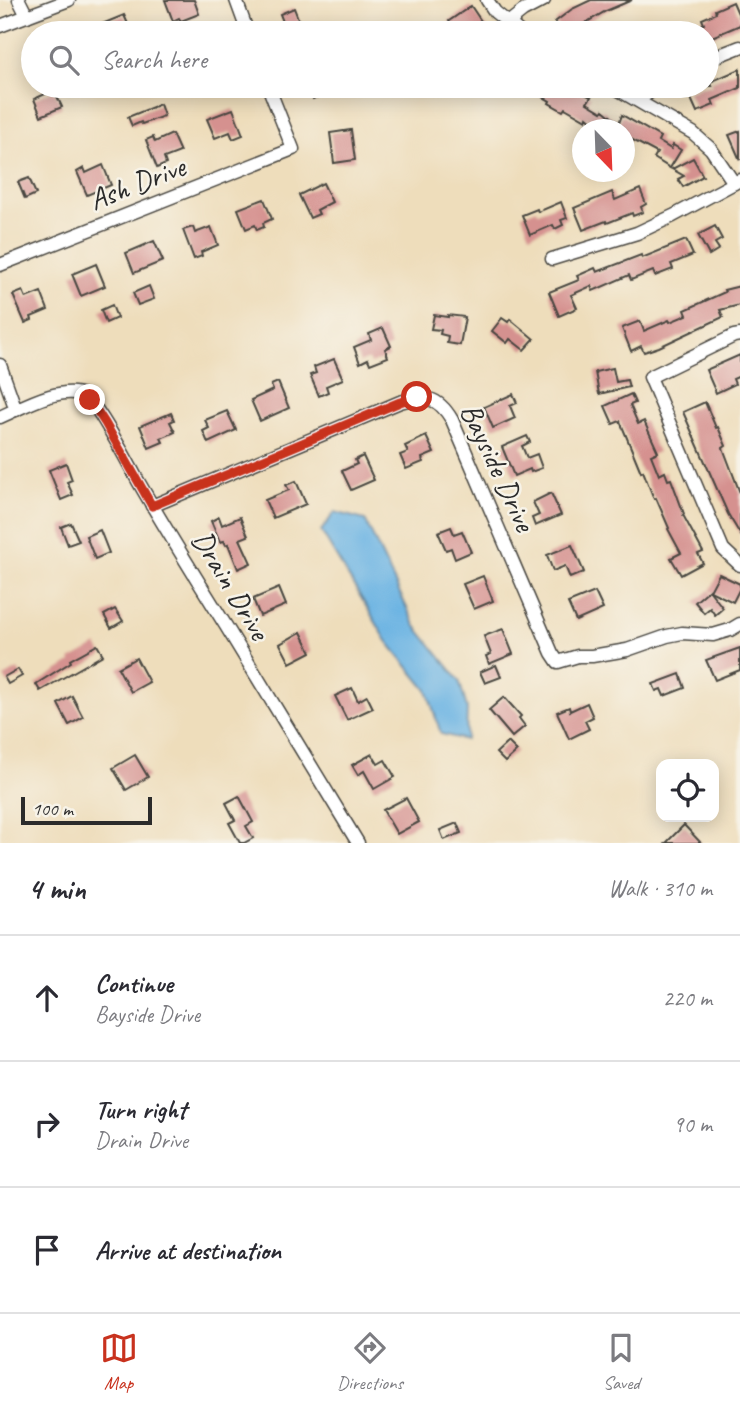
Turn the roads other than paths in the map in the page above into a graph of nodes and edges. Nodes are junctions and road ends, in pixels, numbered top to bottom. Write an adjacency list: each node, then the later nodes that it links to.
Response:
1 (19, 0): 6 (street)
2 (69, 0): 6 (street)
3 (236, 0): 7 (street)
4 (487, 0): 8 (street)
5 (544, 0): 9 (street)
6 (27, 16): 10 (street)
7 (244, 21)
8 (506, 21)
9 (510, 21)
10 (0, 26)
11 (740, 47): 12 (street)
12 (719, 55)
13 (273, 98): 19 (street, Ash Drive)
14 (634, 98): 16 (street)
15 (641, 98): 16 (street)
16 (638, 100): 17 (street)
17 (737, 181): 18 (street)
18 (552, 259)
19 (0, 265)
20 (740, 335): 25 (street)
21 (0, 365): 22 (street)
22 (16, 410): 23 (street, Drain Drive); 24 (street, Drain Drive)
23 (0, 418)
24 (152, 506): 26 (street, Bayside Drive); 27 (street, Drain Drive)
25 (740, 565)
26 (740, 624)
27 (358, 843)

